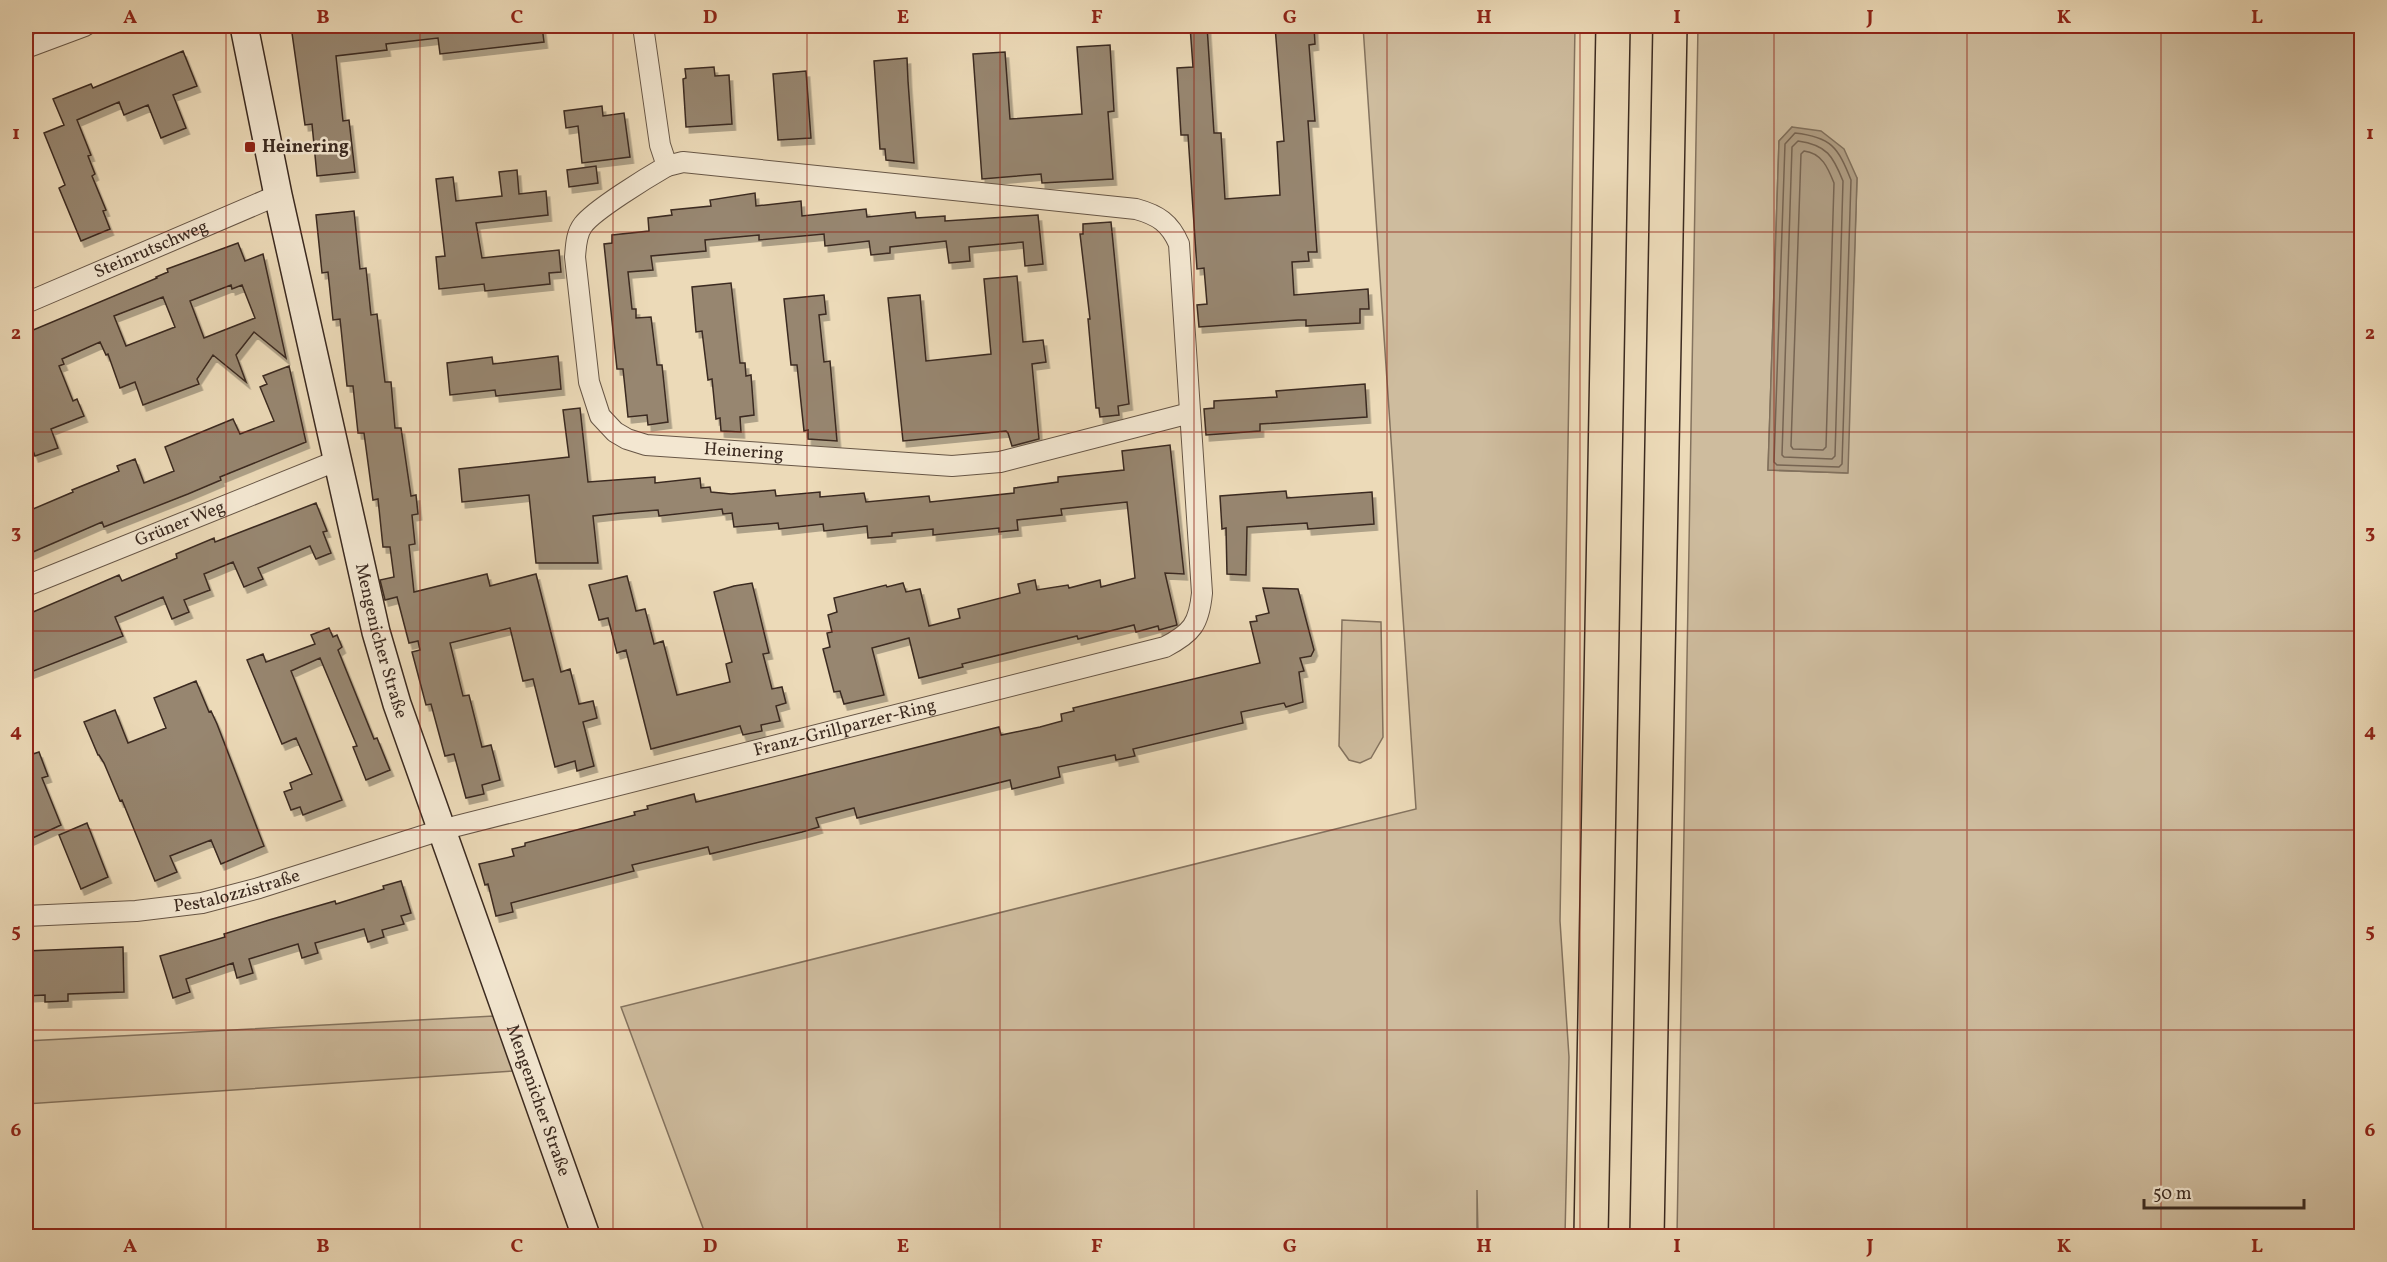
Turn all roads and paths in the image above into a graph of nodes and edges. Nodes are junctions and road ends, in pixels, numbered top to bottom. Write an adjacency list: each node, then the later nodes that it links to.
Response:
1 (85, 26): 6 (street)
2 (244, 26): 8 (street, Mengenicher Straße)
3 (643, 26): 7 (street)
4 (1613, 26): 17 (highway)
5 (1670, 26): 18 (highway)
6 (26, 48)
7 (667, 166): 10 (street, Heinering); 10 (street, Heinering)
8 (278, 195): 9 (street, Steinrutschweg); 11 (street, Mengenicher Straße)
9 (26, 303)
10 (1190, 413): 12 (street, Heinering)
11 (336, 461): 13 (street, Grüner Weg); 14 (street, Mengenicher Straße)
12 (1201, 577): 14 (street, Franz-Grillparzer-Ring)
13 (26, 586)
14 (441, 830): 15 (street, Pestalozzistraße); 16 (street, Mengenicher Straße)
15 (26, 916)
16 (586, 1236)
17 (1591, 1236)
18 (1647, 1236)

